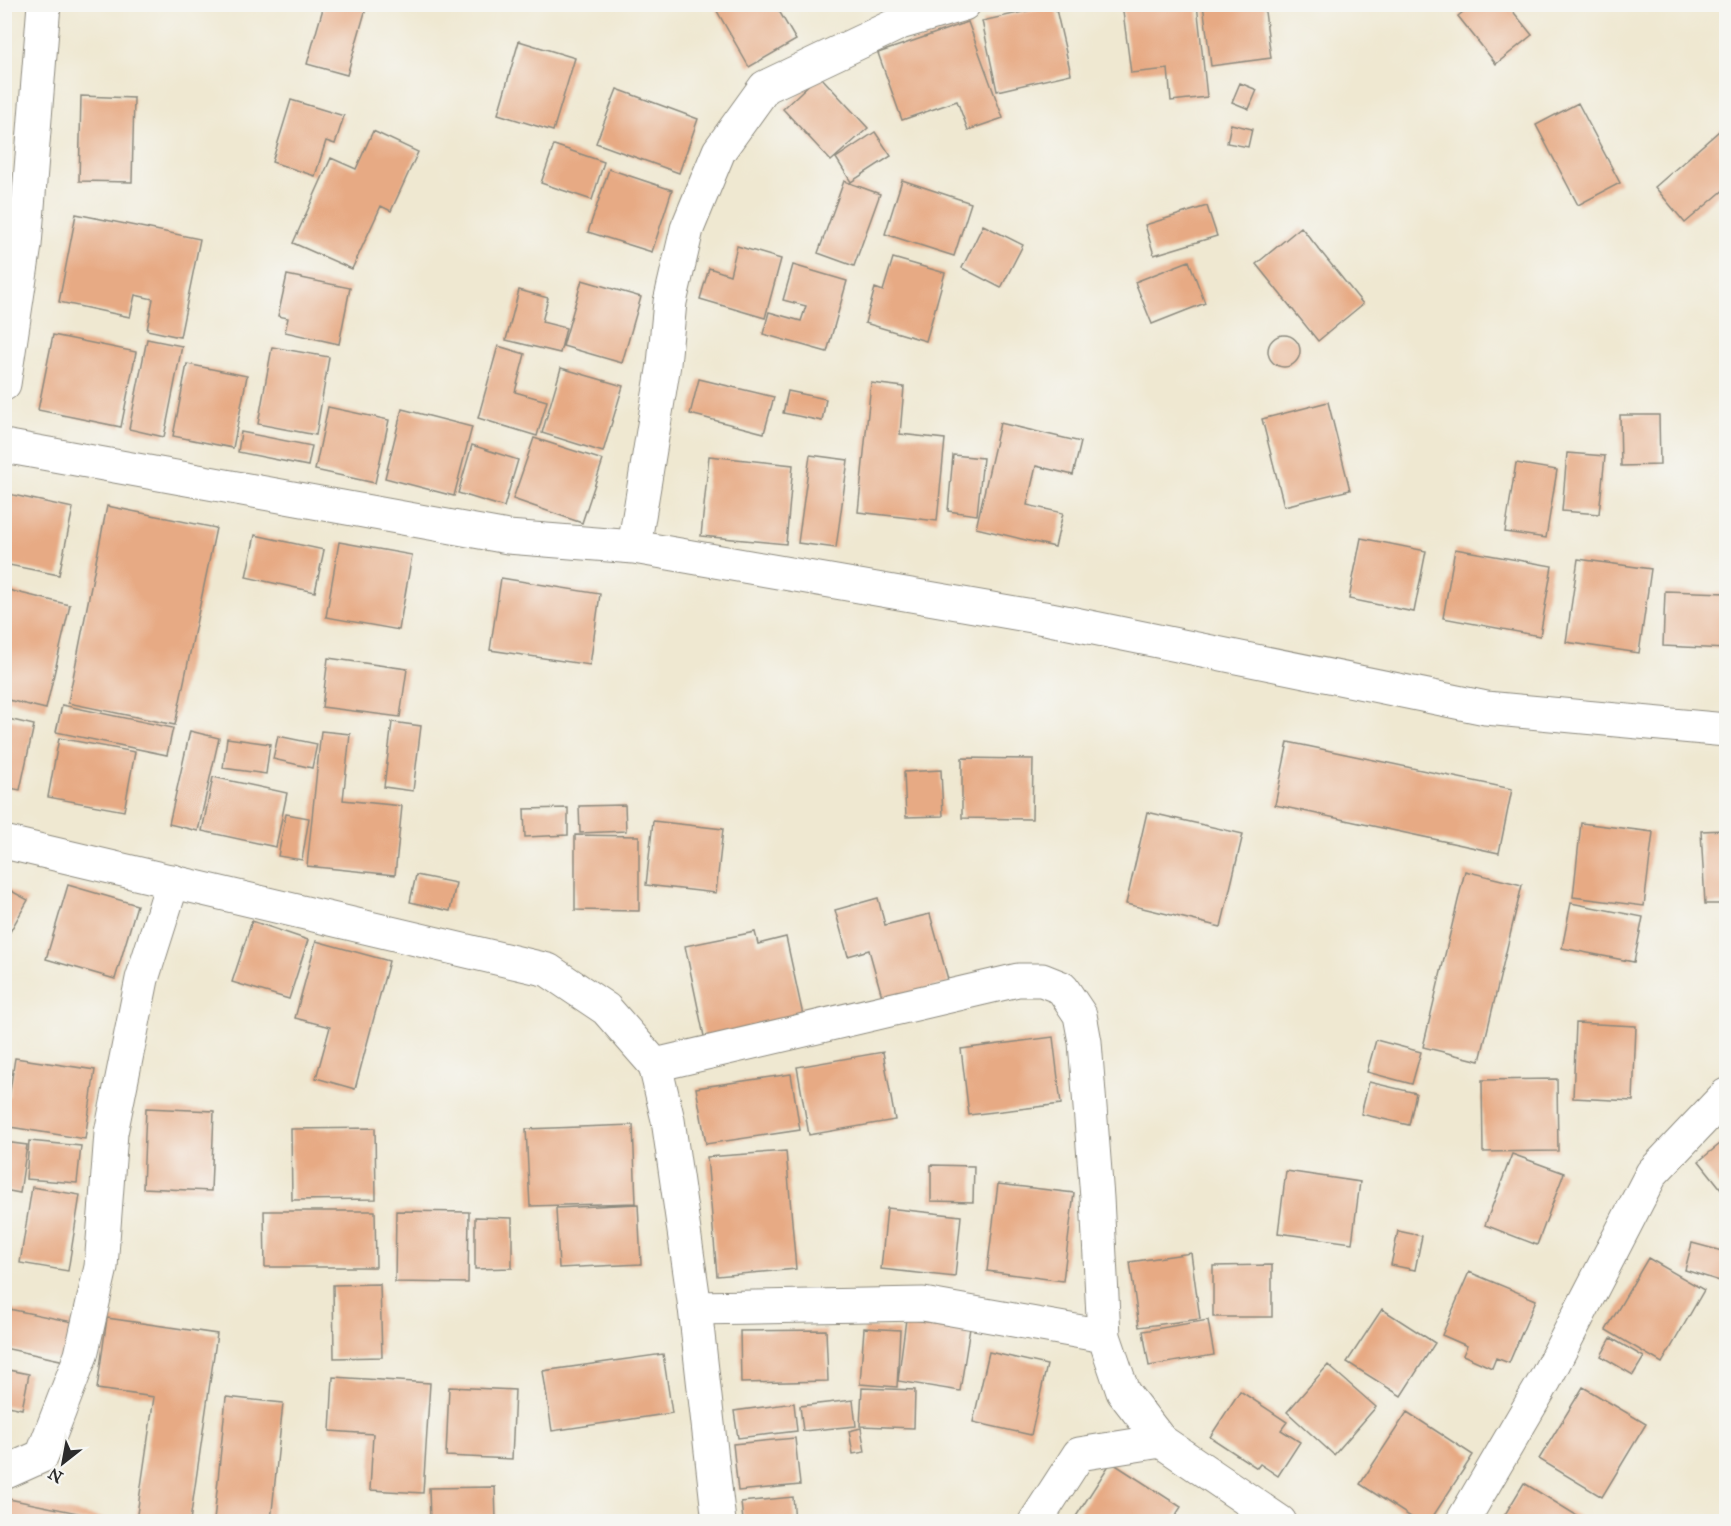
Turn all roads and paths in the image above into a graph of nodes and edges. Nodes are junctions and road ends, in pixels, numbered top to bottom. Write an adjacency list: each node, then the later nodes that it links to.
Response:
1 (44, 4): 3 (street)
2 (964, 4): 5 (street)
3 (4, 384)
4 (4, 447): 5 (street)
5 (634, 547): 6 (street)
6 (1726, 729)
7 (4, 842): 8 (street)
8 (173, 881): 9 (street); 14 (street)
9 (655, 1065): 11 (street); 12 (street)
10 (1726, 1095): 18 (street)
11 (695, 1308): 12 (street); 15 (street)
12 (1104, 1336): 13 (street)
13 (1161, 1441): 16 (street); 17 (street)
14 (4, 1473)
15 (719, 1521)
16 (1035, 1521)
17 (1280, 1521)
18 (1462, 1521)

